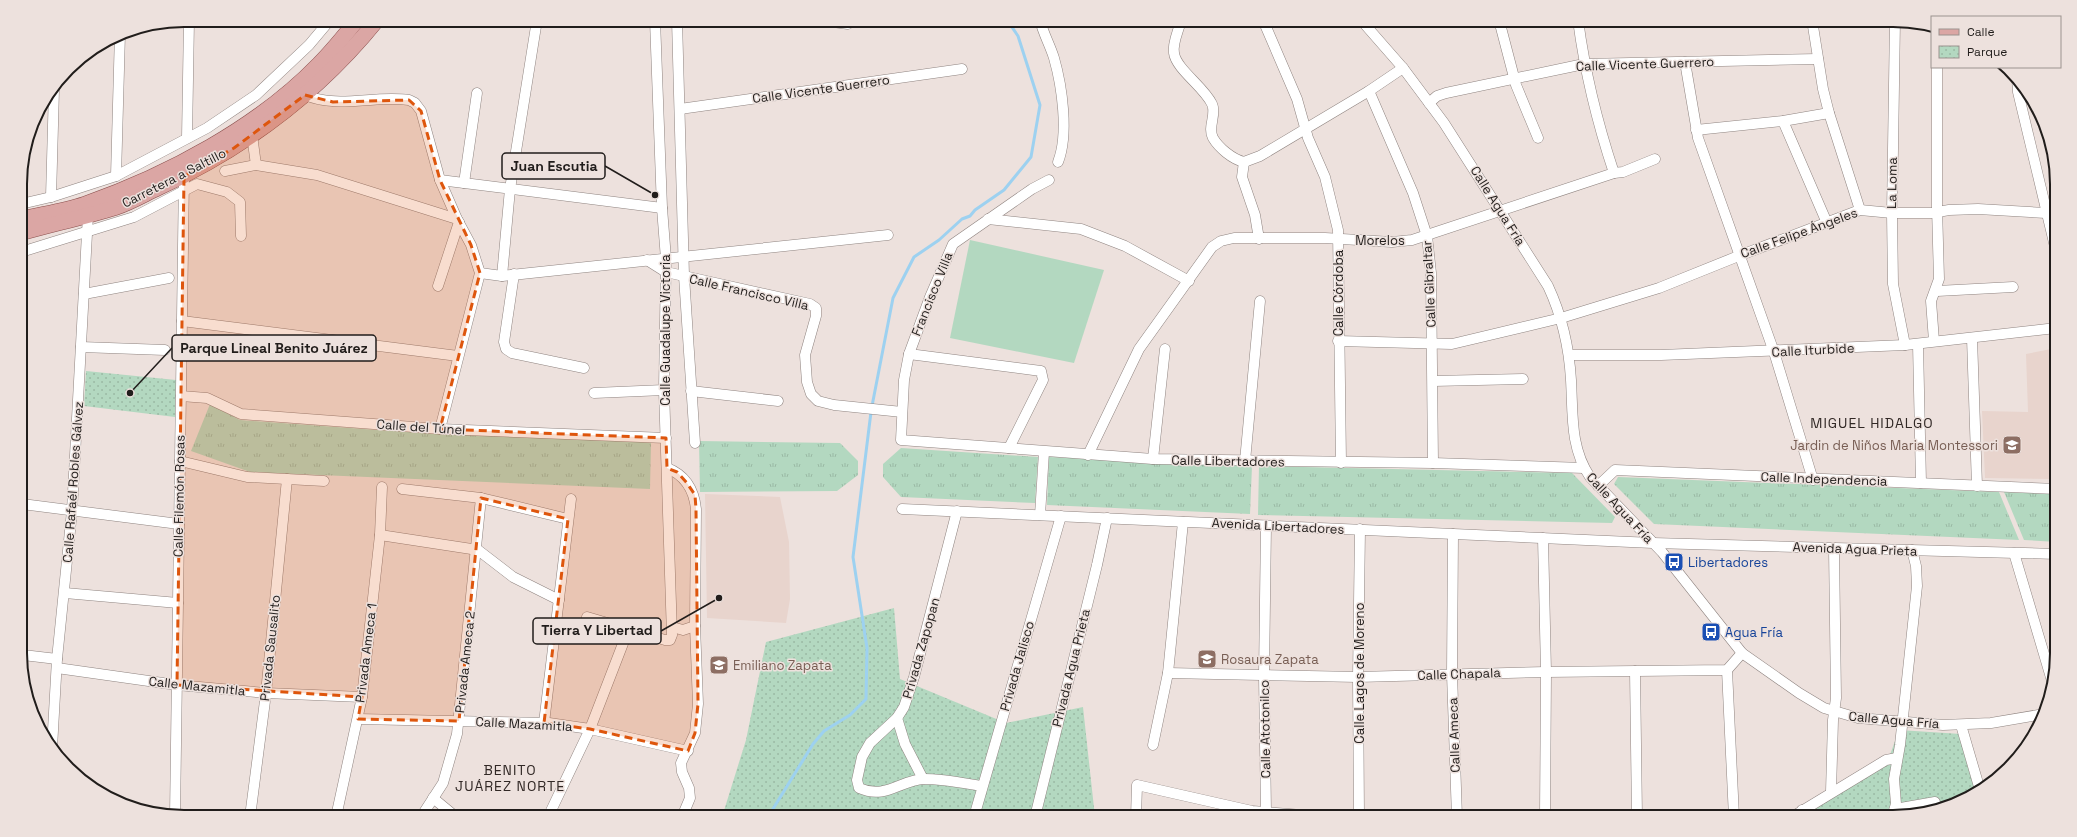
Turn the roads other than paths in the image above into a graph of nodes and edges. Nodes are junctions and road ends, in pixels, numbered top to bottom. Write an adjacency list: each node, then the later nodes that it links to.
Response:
1 (189, 27): 36 (street)
2 (324, 27): 36 (street)
3 (351, 27): 60 (main road, Carretera a Saltillo)
4 (370, 27): 27 (main road, Carretera a Saltillo)
5 (536, 27): 49 (street)
6 (655, 27): 53 (street, Calle Guadalupe Victoria)
7 (677, 27): 30 (street, Calle Guadalupe Victoria)
8 (1043, 27): 39 (street)
9 (1179, 27): 40 (street)
10 (1266, 27): 33 (street, Calle Córdoba)
11 (1367, 27): 20 (street, Calle Agua Fría)
12 (1501, 27): 23 (street)
13 (1579, 27): 19 (street)
14 (1813, 27): 17 (street)
15 (1895, 27): 57 (street, La Loma)
16 (120, 41): 44 (street)
17 (1818, 59): 18 (street, Calle Vicente Guerrero); 31 (street)
18 (1685, 62): 19 (street, Calle Vicente Guerrero); 34 (street)
19 (1584, 64): 23 (street, Calle Vicente Guerrero); 43 (street)
20 (1403, 68): 25 (street); 29 (street, Calle Agua Fría)
21 (1937, 68): 56 (street)
22 (962, 69): 30 (street, Calle Vicente Guerrero)
23 (1514, 78): 29 (street, Calle Vicente Guerrero); 37 (street)
24 (2018, 88): 58 (street)
25 (1369, 91): 33 (street); 69 (street, Calle Gibraltar)
26 (477, 93): 48 (street)
27 (305, 95): 35 (main road, Carretera a Saltillo); 46 (street)
28 (54, 96): 51 (street)
29 (1429, 102): 55 (street, Calle Agua Fría)
30 (680, 109): 74 (street, Calle Guadalupe Victoria)
31 (1829, 113): 32 (street); 54 (street)
32 (1783, 121): 34 (street); 63 (street)
33 (1306, 129): 40 (street); 71 (street, Calle Córdoba)
34 (1696, 130): 73 (street)
35 (252, 135): 41 (street); 45 (main road, Carretera a Saltillo)
36 (187, 138): 44 (street)
37 (1538, 138)
38 (1654, 159): 43 (street, Morelos)
39 (1058, 162)
40 (1244, 162): 70 (street)
41 (256, 165): 42 (street); 62 (street)
42 (225, 171)
43 (1614, 173): 55 (street, Morelos)
44 (116, 176): 51 (street)
45 (184, 176): 50 (street, Calle Filemón Rosas); 59 (main road, Carretera a Saltillo)
46 (440, 180): 48 (street); 62 (street)
47 (1049, 180): 61 (street, Francisco Villa)
48 (464, 183): 49 (street)
49 (510, 189): 53 (street); 80 (street)
50 (184, 192): 66 (street, Carretera a Saltillo); 68 (street, Carretera a Saltillo); 90 (street, Calle Filemón Rosas)
51 (51, 198): 52 (street)
52 (27, 203)
53 (662, 208): 75 (street, Calle Guadalupe Victoria)
54 (1860, 210): 57 (street, Calle Felipe Ángeles); 63 (street, Calle Felipe Ángeles)
55 (1500, 211): 69 (street, Morelos); 89 (street, Calle Agua Fría)
56 (1938, 212): 57 (street, Calle Felipe Ángeles); 58 (street, Calle Felipe Ángeles); 86 (street)
57 (1892, 213): 97 (street, La Loma)
58 (2046, 213): 64 (street)
59 (88, 215): 65 (main road, Carretera a Saltillo); 66 (street, Calle Rafaél Robles Gálvez)
60 (27, 218)
61 (988, 219): 83 (street); 102 (street, Francisco Villa)
62 (458, 221): 78 (street); 84 (street)
63 (1827, 223): 73 (street, Calle Felipe Ángeles)
64 (2050, 228)
65 (27, 231)
66 (87, 232): 72 (street, Carretera a Saltillo); 87 (street, Calle Rafaél Robles Gálvez)
67 (888, 235): 74 (street)
68 (241, 236)
69 (1427, 236): 71 (street, Morelos); 96 (street, Calle Gibraltar)
70 (1259, 239): 71 (street, Morelos); 83 (street, Morelos)
71 (1338, 239): 94 (street, Calle Córdoba)
72 (27, 250)
73 (1741, 255): 89 (street, Calle Felipe Ángeles); 101 (street)
74 (683, 257): 75 (street); 81 (street, Calle Guadalupe Victoria)
75 (666, 258): 76 (street); 77 (street, Calle Guadalupe Victoria)
76 (647, 260): 77 (street, Calle Francisco Villa); 79 (street)
77 (666, 272): 81 (street, Calle Francisco Villa); 108 (street, Calle Guadalupe Victoria)
78 (480, 273): 80 (street); 104 (street)
79 (514, 274): 80 (street); 105 (street)
80 (502, 276)
81 (684, 276): 109 (street, Calle Guadalupe Victoria); 113 (street, Calle Francisco Villa)
82 (169, 278): 87 (street)
83 (1189, 281): 119 (street, Morelos)
84 (438, 286)
85 (2013, 287): 86 (street)
86 (1937, 290): 93 (street)
87 (84, 294): 98 (street, Calle Rafaél Robles Gálvez)
88 (1260, 301): 122 (street)
89 (1561, 318): 96 (street, Calle Felipe Ángeles); 103 (street, Calle Agua Fría)
90 (182, 321): 104 (street); 111 (street, Calle Filemón Rosas)
91 (2050, 329): 92 (street, Calle Iturbide)
92 (1972, 338): 93 (street, Calle Iturbide); 132 (street)
93 (1934, 341): 95 (street, Calle Iturbide)
94 (1338, 342): 96 (street, Calle Felipe Ángeles); 123 (street, Calle Córdoba)
95 (1918, 344): 97 (street, Calle Iturbide); 130 (street)
96 (1432, 345): 107 (street, Calle Gibraltar)
97 (1905, 345): 101 (street, Calle Iturbide)
98 (81, 347): 100 (street); 140 (street, Calle Rafaél Robles Gálvez)
99 (1165, 349): 120 (street)
100 (165, 350)
101 (1774, 352): 103 (street, Calle Iturbide); 128 (street)
102 (909, 354): 113 (street, Francisco Villa); 117 (street)
103 (1569, 355): 126 (street, Calle Agua Fría)
104 (458, 356): 114 (street)
105 (584, 368)
106 (1523, 379): 107 (street)
107 (1433, 381): 124 (street, Calle Gibraltar)
108 (664, 390): 110 (street); 115 (street, Calle Guadalupe Victoria)
109 (691, 391): 112 (street); 116 (street, Calle Guadalupe Victoria)
110 (594, 393)
111 (181, 396): 114 (street, Calle del Túnel); 121 (street, Calle Filemón Rosas)
112 (778, 401)
113 (902, 412): 117 (street, Calle Libertadores)
114 (440, 429): 115 (street, Calle del Túnel)
115 (666, 438): 125 (street, Calle Guadalupe Victoria)
116 (695, 443)
117 (1009, 448): 118 (street, Calle Libertadores)
118 (1044, 452): 119 (street, Calle Libertadores); 142 (street)
119 (1088, 455): 120 (street, Calle Libertadores)
120 (1153, 459): 122 (street, Calle Libertadores)
121 (180, 461): 127 (street); 147 (street, Calle Filemón Rosas)
122 (1245, 461): 123 (street, Calle Libertadores)
123 (1341, 463): 124 (street, Calle Libertadores)
124 (1433, 463): 126 (street, Calle Libertadores)
125 (667, 468): 163 (street); 164 (street, Calle Guadalupe Victoria)
126 (1584, 468): 131 (street, Calle Agua Fría)
127 (287, 479): 129 (street); 178 (street, Privada Sausalito)
128 (1813, 480): 130 (street, Calle Independencia); 131 (street, Calle Independencia)
129 (324, 481)
130 (1921, 483): 132 (street, Calle Independencia)
131 (1598, 486): 153 (street, Calle Agua Fría)
132 (1977, 486): 135 (street, Calle Independencia)
133 (382, 487): 151 (street, Privada Ameca 1)
134 (402, 489): 136 (street)
135 (2050, 489)
136 (481, 498): 145 (street); 155 (street, Privada Ameca 2)
137 (571, 499): 145 (street)
138 (27, 505): 140 (street)
139 (902, 509): 141 (street, Avenida Libertadores)
140 (72, 511): 147 (street); 159 (street, Calle Rafaél Robles Gálvez)
141 (957, 511): 142 (street, Avenida Libertadores); 182 (street, Privada Zapopan)
142 (1040, 512): 143 (street, Avenida Libertadores)
143 (1061, 516): 144 (street, Avenida Libertadores); 195 (street, Privada Jalisco)
144 (1107, 518): 146 (street, Avenida Libertadores); 208 (street, Privada Agua Prieta)
145 (568, 519): 160 (street)
146 (1183, 522): 148 (street, Avenida Libertadores); 173 (street)
147 (179, 524): 161 (street, Calle Filemón Rosas)
148 (1266, 525): 149 (street, Avenida Libertadores); 175 (street, Calle Atotonilco)
149 (1360, 530): 150 (street, Avenida Libertadores); 176 (street, Calle Lagos de Moreno)
150 (1453, 534): 152 (street, Avenida Libertadores); 174 (street, Calle Ameca)
151 (380, 535): 155 (street); 179 (street, Privada Ameca 1)
152 (1543, 538): 153 (street, Avenida Libertadores); 172 (street)
153 (1653, 543): 154 (street, Avenida Agua Prieta); 166 (street, Calle Agua Fría)
154 (1834, 548): 156 (street, Avenida Agua Prieta); 180 (street)
155 (478, 550): 160 (street); 184 (street, Privada Ameca 2)
156 (1912, 550): 157 (street, Avenida Agua Prieta); 185 (street)
157 (2014, 553): 158 (street, Avenida Agua Prieta); 167 (street)
158 (2050, 554)
159 (65, 593): 161 (street); 169 (street, Calle Rafaél Robles Gálvez)
160 (558, 600): 186 (street)
161 (178, 603): 177 (street, Calle Filemón Rosas)
162 (587, 617): 165 (street)
163 (695, 626): 164 (street); 191 (street)
164 (672, 627): 165 (street, Calle Guadalupe Victoria)
165 (629, 628): 188 (street)
166 (1742, 653): 170 (street); 180 (street, Calle Agua Fría)
167 (2050, 655)
168 (27, 656): 169 (street, Calle Mazamitla)
169 (57, 664): 177 (street, Calle Mazamitla); 189 (street, Calle Rafaél Robles Gálvez)
170 (1727, 670): 171 (street, Calle Chapala); 217 (street)
171 (1635, 671): 172 (street, Calle Chapala); 216 (street)
172 (1546, 672): 174 (street, Calle Chapala); 215 (street)
173 (1168, 673): 175 (street, Calle Chapala); 190 (street)
174 (1452, 674): 176 (street, Calle Chapala); 214 (street, Calle Ameca)
175 (1264, 675): 176 (street, Calle Chapala); 212 (street, Calle Atotonilco)
176 (1358, 677): 213 (street, Calle Lagos de Moreno)
177 (177, 685): 178 (street, Calle Mazamitla); 200 (street, Calle Filemón Rosas)
178 (266, 693): 179 (street, Calle Mazamitla); 201 (street, Privada Sausalito)
179 (362, 697): 183 (street, Privada Ameca 1)
180 (1834, 712): 185 (street, Calle Agua Fría); 196 (street)
181 (2037, 715): 187 (street, Calle Agua Fría)
182 (897, 718): 193 (street); 193 (street, Privada Zapopan)
183 (358, 719): 184 (street, Calle Mazamitla); 202 (street, Privada Ameca 1)
184 (459, 721): 186 (street, Calle Mazamitla); 197 (street, Privada Ameca 2)
185 (1902, 722): 187 (street, Calle Agua Fría); 192 (street)
186 (544, 723): 188 (street, Calle Mazamitla)
187 (1961, 725): 194 (street)
188 (590, 729): 191 (street, Calle Mazamitla); 205 (street)
189 (53, 739)
190 (1153, 746)
191 (688, 752): 206 (street)
192 (1897, 758): 196 (street); 219 (street)
193 (922, 779): 195 (street, Privada Zapopan)
194 (1979, 785)
195 (982, 786): 207 (street, Privada Jalisco)
196 (1831, 792): 218 (street)
197 (433, 798): 203 (street, Privada Ameca 2); 204 (street)
198 (1936, 802): 220 (street)
199 (1226, 806): 209 (street); 210 (street); 211 (street)
200 (175, 810)
201 (251, 810)
202 (338, 810)
203 (425, 810)
204 (448, 810)
205 (551, 810)
206 (685, 810)
207 (976, 810)
208 (1037, 810)
209 (1136, 810)
210 (1226, 810)
211 (1253, 810)
212 (1266, 810)
213 (1359, 810)
214 (1457, 810)
215 (1545, 810)
216 (1636, 810)
217 (1734, 810)
218 (1802, 810)
219 (1894, 810)
220 (1906, 810)

